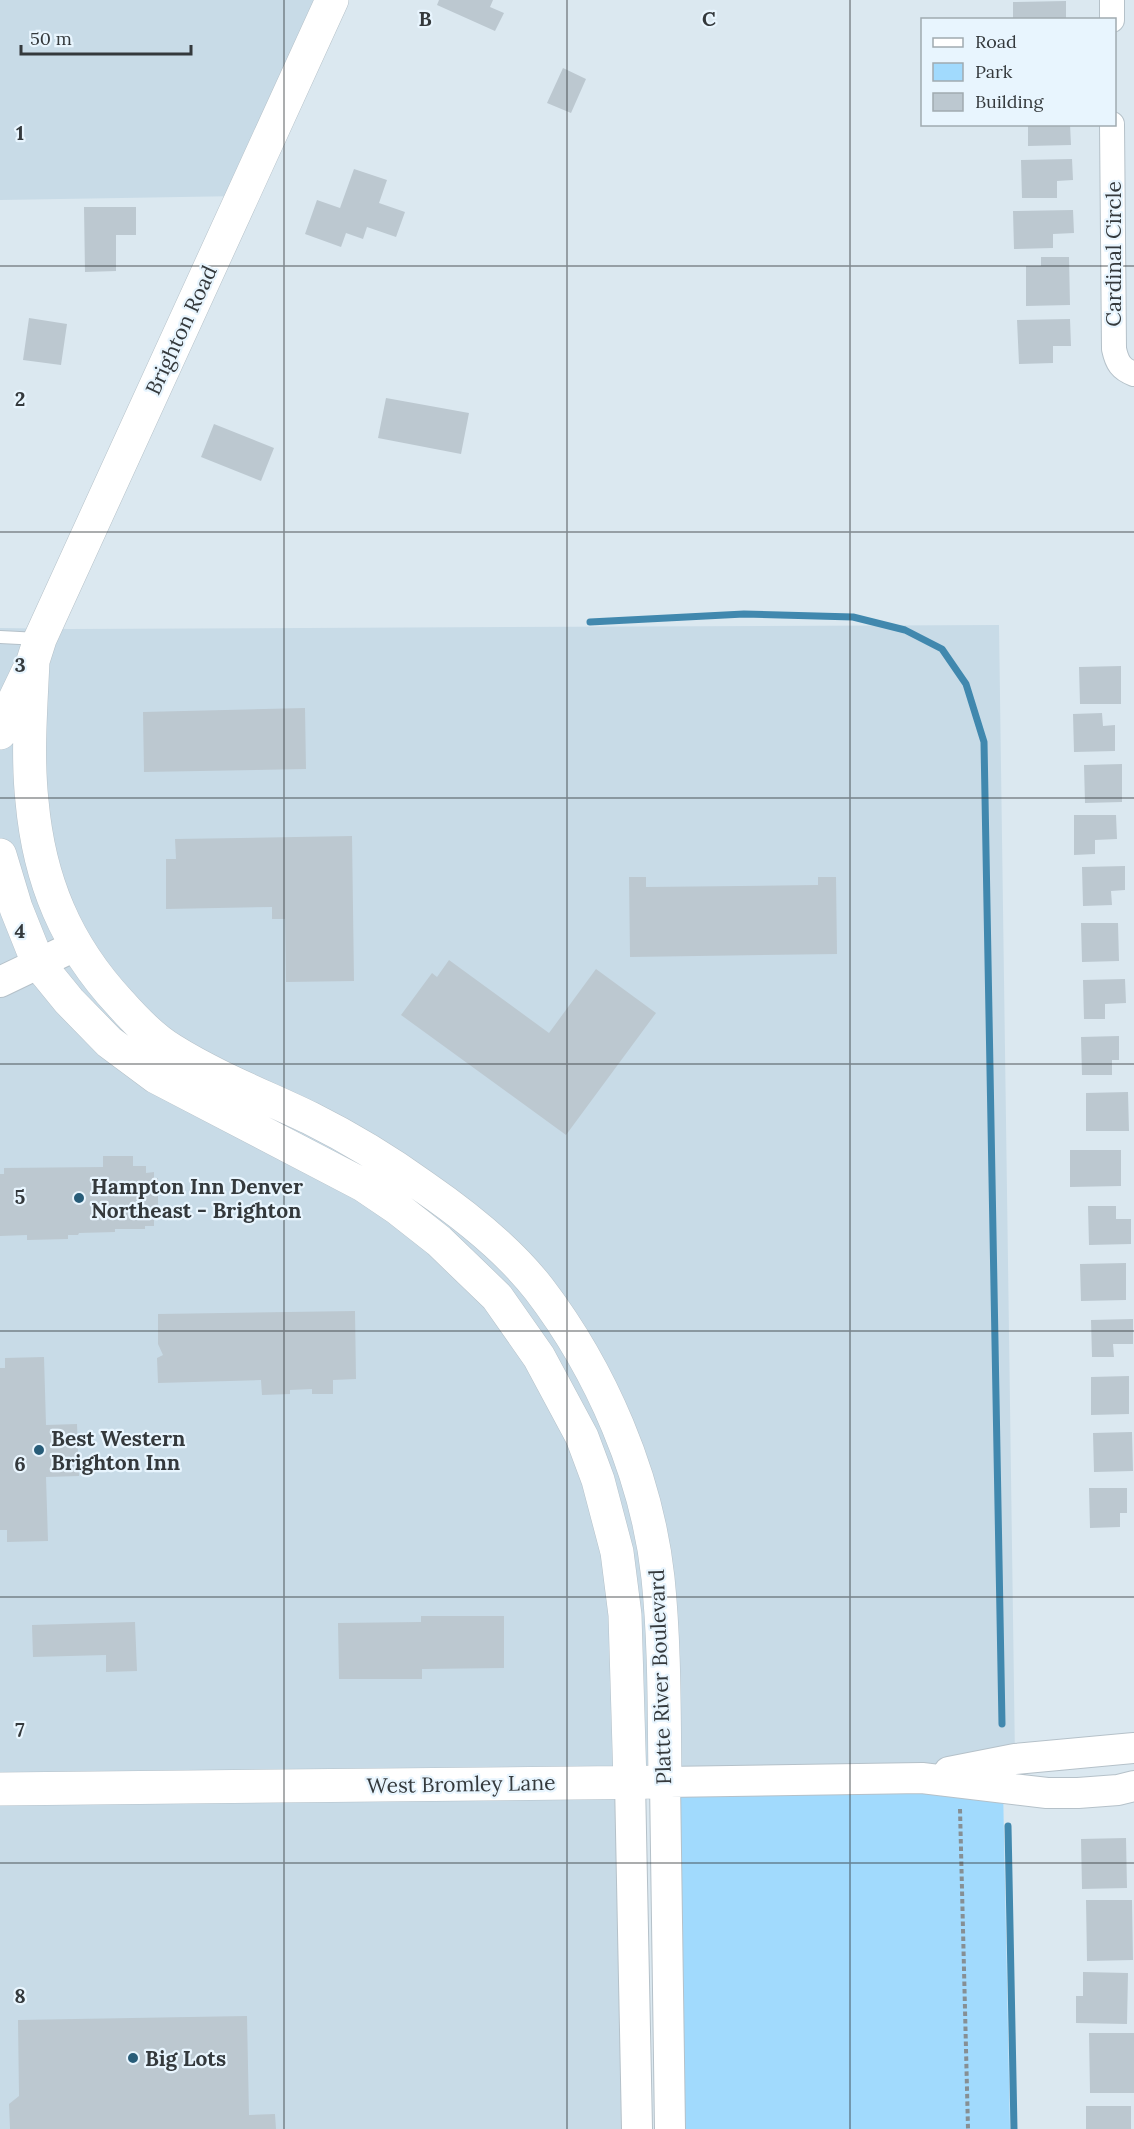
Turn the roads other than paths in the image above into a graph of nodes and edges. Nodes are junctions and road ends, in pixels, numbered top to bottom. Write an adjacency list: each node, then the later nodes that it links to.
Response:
1 (332, 0): 7 (main road, Brighton Road)
2 (1112, 0): 3 (street)
3 (1112, 18)
4 (1112, 126): 5 (street, Cardinal Circle)
5 (1134, 374)
6 (0, 637): 7 (lane)
7 (37, 650): 8 (main road, Brighton Road); 10 (main road, Brighton Road)
8 (0, 733)
9 (0, 855): 11 (main road)
10 (75, 946): 11 (street); 13 (main road, Platte River Boulevard)
11 (38, 963): 12 (street); 15 (main road, Platte River Boulevard)
12 (0, 982)
13 (309, 1118): 14 (main road, Platte River Boulevard); 15 (street)
14 (341, 1135): 16 (street); 20 (main road, Platte River Boulevard)
15 (295, 1149): 16 (main road, Platte River Boulevard)
16 (326, 1166): 19 (main road, Platte River Boulevard)
17 (1134, 1748): 18 (street, West Bromley Lane)
18 (922, 1778): 20 (street, West Bromley Lane); 21 (street, West Bromley Lane)
19 (630, 1782): 20 (main road, West Bromley Lane); 22 (main road, West Bromley Lane); 23 (street, Platte River Boulevard)
20 (665, 1782): 24 (street, Platte River Boulevard)
21 (1134, 1786)
22 (0, 1789)
23 (637, 2129)
24 (670, 2129)

